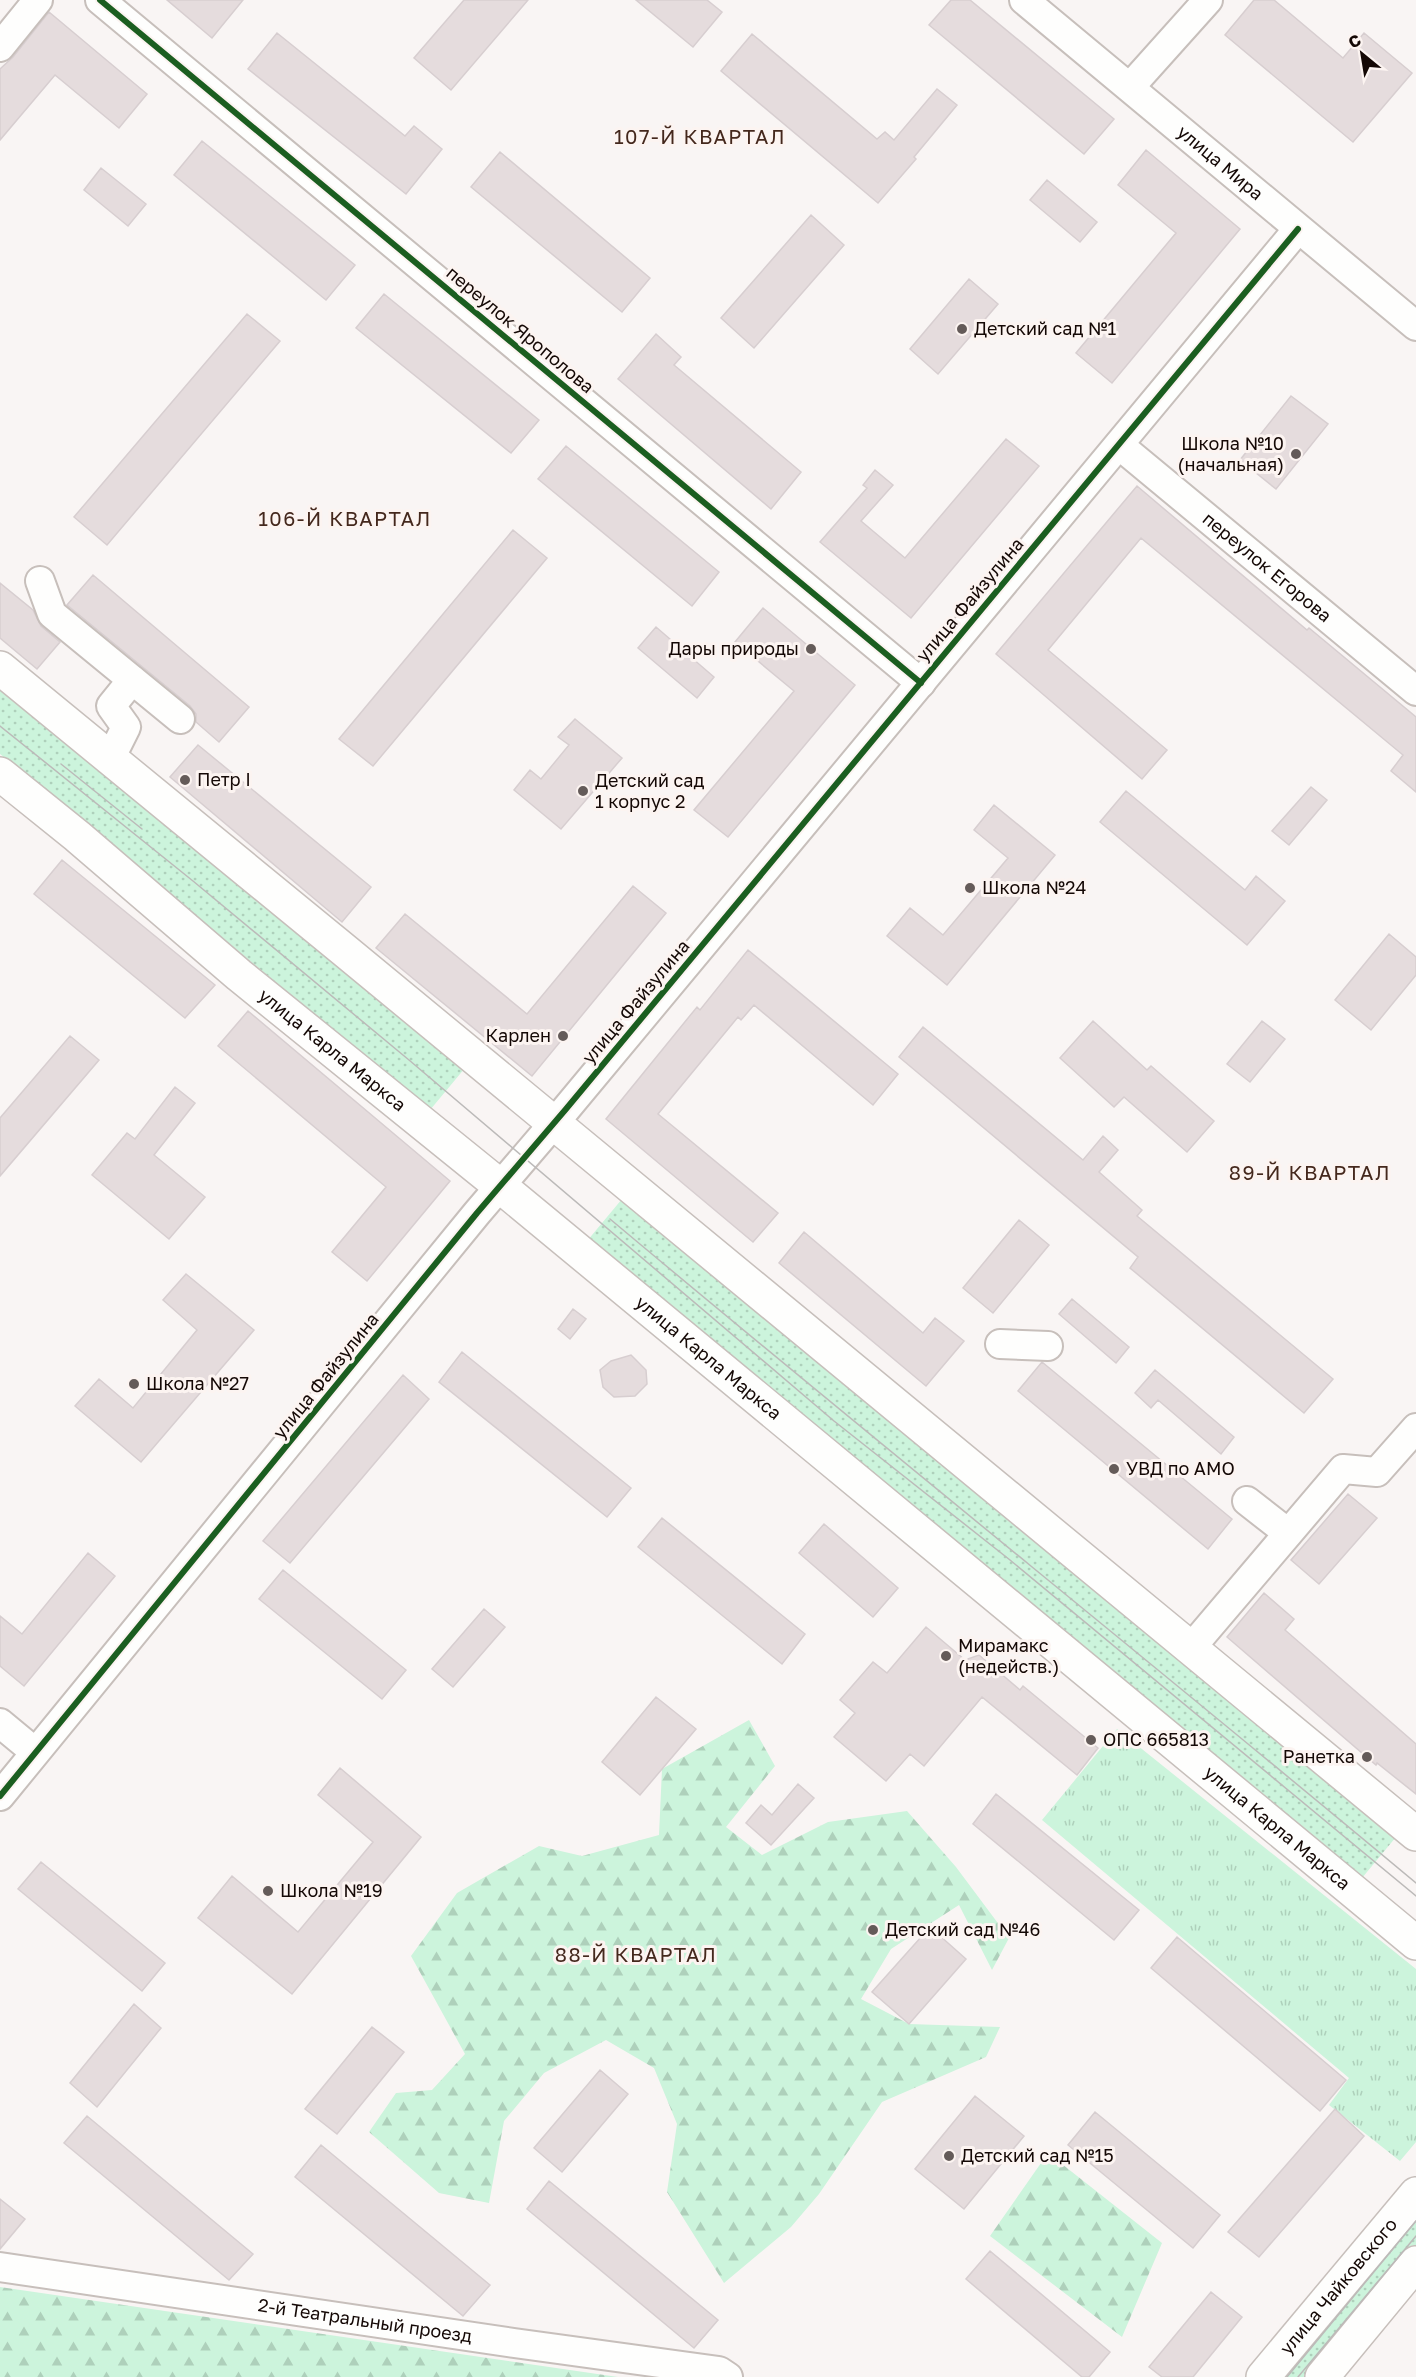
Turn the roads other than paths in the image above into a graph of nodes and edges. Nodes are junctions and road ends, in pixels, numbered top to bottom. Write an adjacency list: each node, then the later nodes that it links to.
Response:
1 (38, 0): 5 (street)
2 (100, 0): 13 (street, переулок Ярополова)
3 (1024, 0): 6 (street, улица Мира)
4 (1208, 0): 6 (street)
5 (0, 47)
6 (1130, 87): 7 (street, улица Мира)
7 (1298, 229): 8 (street, улица Мира); 9 (street, улица Файзулина)
8 (1416, 326)
9 (1119, 445): 13 (street, улица Файзулина); 14 (street, переулок Егорова)
10 (40, 581): 12 (street)
11 (0, 668): 18 (main road)
12 (132, 680): 15 (street); 16 (street)
13 (921, 682): 18 (street, улица Файзулина)
14 (1416, 690)
15 (180, 720)
16 (117, 746)
17 (0, 774): 19 (main road, улица Карла Маркса)
18 (554, 1123): 19 (street, улица Файзулина); 25 (main road)
19 (500, 1186): 27 (street, улица Файзулина); 30 (main road, улица Карла Маркса)
20 (1000, 1344): 21 (street)
21 (1047, 1346)
22 (1416, 1428): 24 (street)
23 (1247, 1501): 24 (street)
24 (1288, 1533): 25 (street)
25 (1190, 1649): 29 (main road)
26 (0, 1723): 27 (street)
27 (35, 1752): 28 (street, улица Файзулина)
28 (0, 1796)
29 (1416, 1834)
30 (1416, 1943)
31 (1416, 2194): 35 (main road, улица Чайковского)
32 (1416, 2263): 36 (main road)
33 (0, 2267): 34 (street, 2-й Театральный проезд)
34 (728, 2377)
35 (1263, 2377)
36 (1322, 2377)

